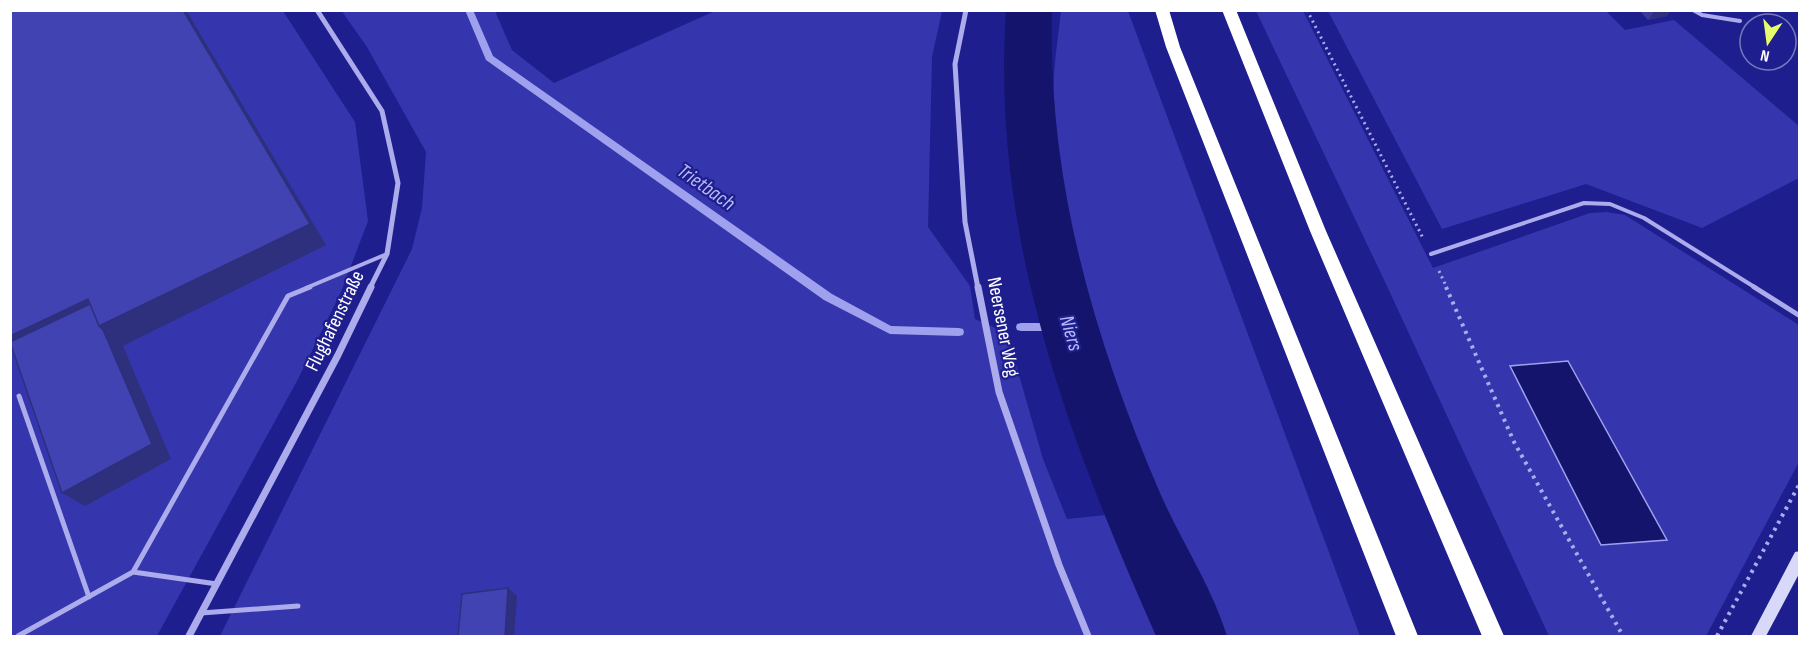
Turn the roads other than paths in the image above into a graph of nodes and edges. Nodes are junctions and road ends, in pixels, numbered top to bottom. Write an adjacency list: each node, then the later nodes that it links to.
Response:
1 (317, 10): 7 (street, Flughafenstraße)
2 (966, 10): 19 (street, Neersener Weg)
3 (1162, 10): 20 (highway)
4 (1229, 10): 21 (highway)
5 (1693, 10): 6 (lane)
6 (1738, 21)
7 (387, 254): 12 (lane); 13 (street, Flughafenstraße)
8 (1431, 254): 9 (lane)
9 (1800, 316)
10 (19, 396): 14 (lane)
11 (1800, 557): 22 (street)
12 (133, 572): 13 (lane); 14 (lane)
13 (217, 584): 16 (street, Flughafenstraße)
14 (89, 597): 17 (lane)
15 (298, 606): 16 (lane)
16 (201, 613): 18 (street, Flughafenstraße)
17 (18, 636)
18 (189, 636)
19 (1089, 636)
20 (1407, 636)
21 (1493, 636)
22 (1758, 636)

